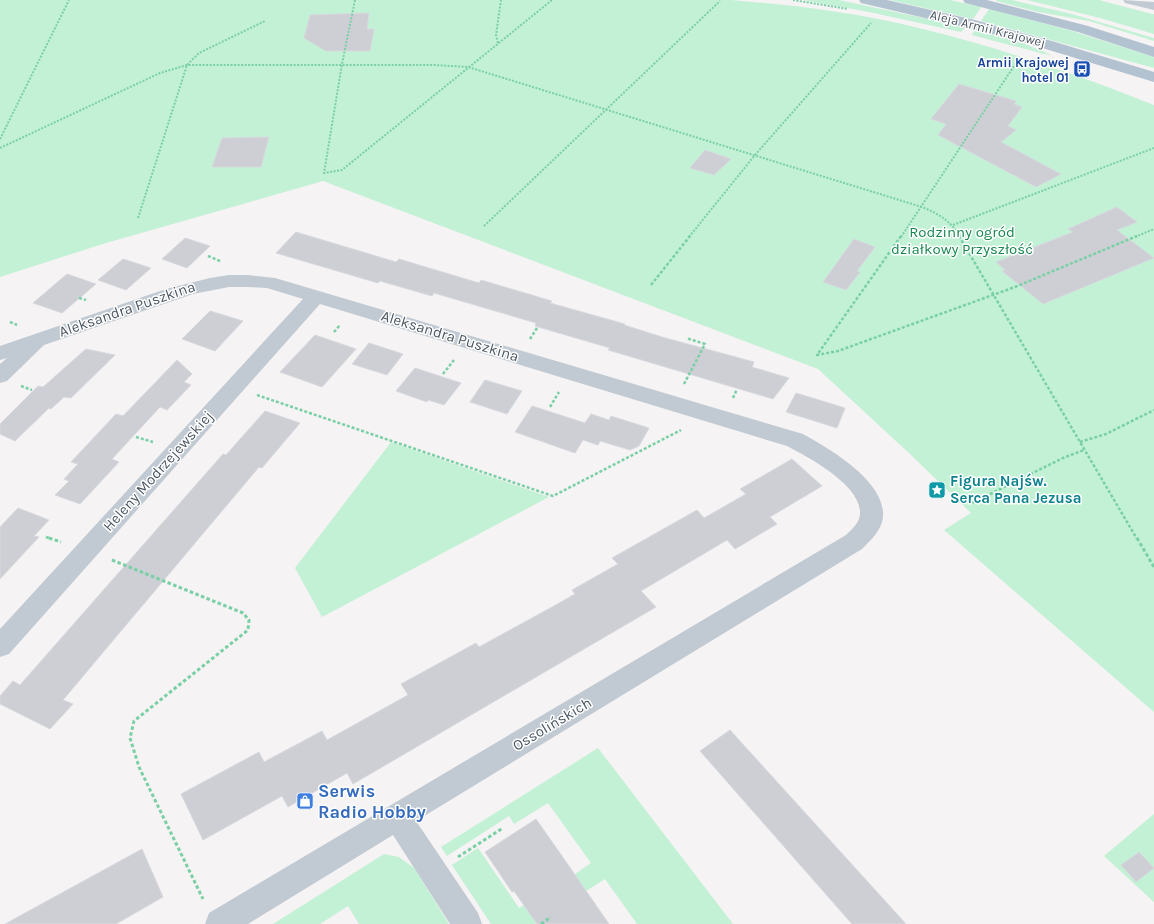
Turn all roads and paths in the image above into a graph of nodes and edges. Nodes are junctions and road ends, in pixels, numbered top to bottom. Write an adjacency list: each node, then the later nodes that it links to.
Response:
1 (69, 0): 20 (path)
2 (355, 0): 14 (path)
3 (501, 0): 12 (path)
4 (552, 0): 12 (path)
5 (866, 0): 18 (main road, Aleja Armii Krajowej)
6 (970, 0): 13 (main road, Aleja Armii Krajowej)
7 (1130, 0): 9 (street)
8 (720, 1): 19 (path)
9 (1154, 6)
10 (264, 21): 15 (path)
11 (871, 23): 23 (path)
12 (498, 43): 17 (path)
13 (1154, 52)
14 (342, 64): 15 (path); 17 (path); 17 (path)
15 (187, 65): 21 (path); 25 (path)
16 (1013, 65): 24 (path)
17 (468, 67): 19 (path)
18 (1154, 78)
19 (607, 110): 23 (path); 27 (path)
20 (0, 138)
21 (0, 148)
22 (1154, 148): 26 (path)
23 (755, 155): 24 (path); 29 (path)
24 (922, 207): 26 (path); 30 (path)
25 (138, 218)
26 (953, 225): 30 (path)
27 (484, 226)
28 (1154, 229): 30 (path)
29 (651, 285)
30 (994, 294): 40 (path)
31 (316, 296): 33 (street, Aleksandra Puszkina); 37 (street, Heleny Modrzejewskiej); 39 (street, Aleksandra Puszkina)
32 (686, 338): 36 (path)
33 (39, 339): 34 (street, Aleksandra Puszkina); 35 (street)
34 (0, 353)
35 (0, 376)
36 (679, 383)
37 (234, 387): 39 (path); 44 (street, Heleny Modrzejewskiej)
38 (1154, 410): 40 (path)
39 (703, 412): 43 (street, Aleksandra Puszkina)
40 (1080, 442): 41 (path)
41 (1084, 450): 42 (path); 45 (path)
42 (972, 503)
43 (872, 513): 47 (street, Ossolińskich)
44 (87, 550): 46 (street, Heleny Modrzejewskiej); 50 (path)
45 (1154, 567)
46 (0, 646)
47 (397, 817): 49 (street); 52 (street, Ossolińskich)
48 (503, 828): 49 (path)
49 (434, 873): 53 (street)
50 (204, 902)
51 (551, 916): 54 (path)
52 (220, 924)
53 (466, 924)
54 (541, 924)

